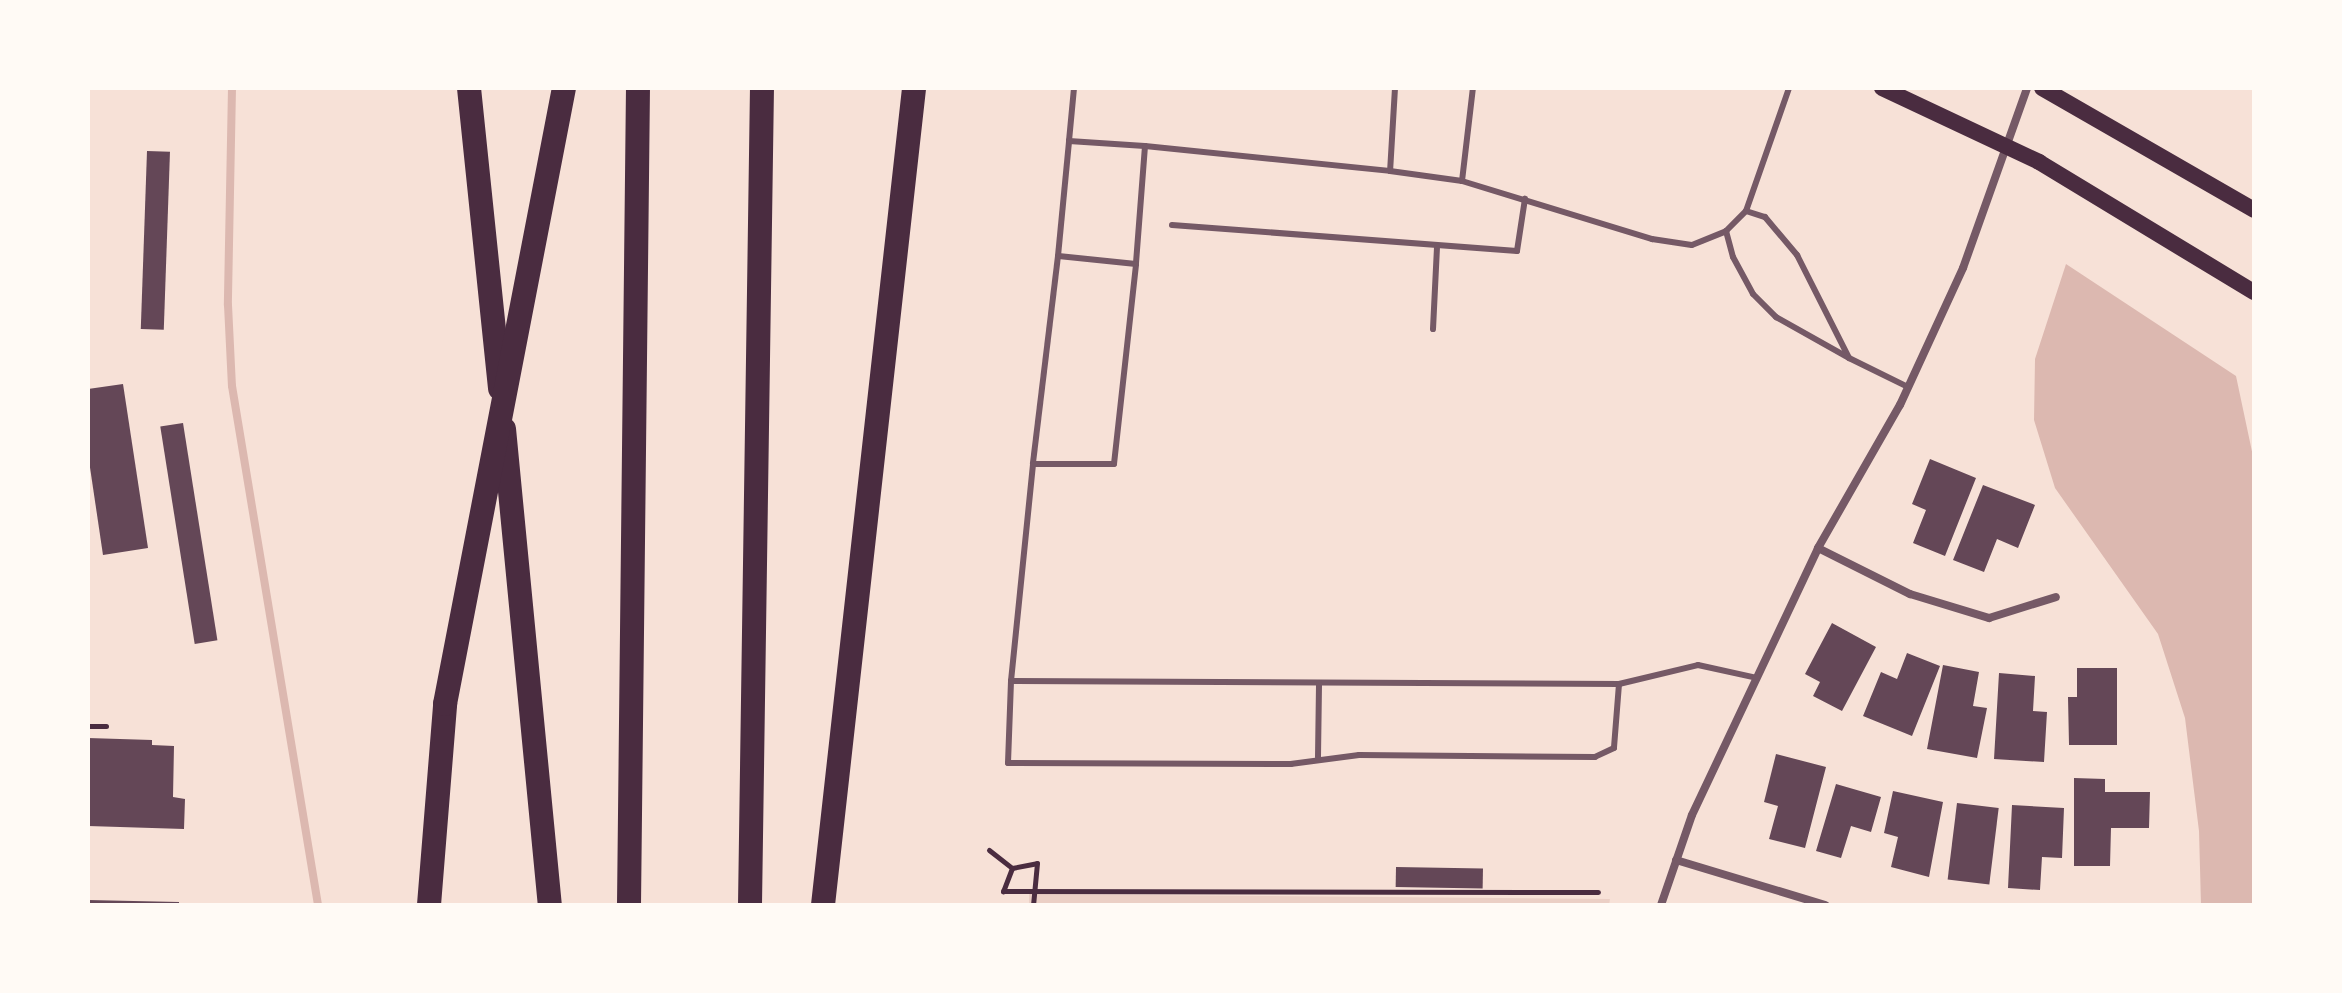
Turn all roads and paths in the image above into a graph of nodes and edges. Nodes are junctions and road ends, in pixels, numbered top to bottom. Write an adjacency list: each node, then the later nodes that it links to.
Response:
1 (469, 88): 46 (highway)
2 (564, 88): 45 (highway)
3 (638, 88): 47 (highway)
4 (762, 88): 48 (highway)
5 (914, 88): 49 (highway)
6 (1074, 88): 13 (lane)
7 (1395, 88): 16 (lane)
8 (1473, 88): 17 (lane)
9 (1789, 88): 20 (lane)
10 (1882, 88): 14 (main road)
11 (2027, 88): 14 (street)
12 (2042, 88): 19 (main road)
13 (1069, 141): 15 (lane); 24 (lane)
14 (2008, 145): 26 (main road); 29 (street)
15 (1145, 146): 16 (lane); 25 (lane)
16 (1390, 171): 17 (lane)
17 (1462, 181): 18 (lane)
18 (1525, 199): 22 (lane); 23 (lane)
19 (2254, 210)
20 (1746, 211): 22 (lane); 28 (lane)
21 (1172, 225): 23 (lane)
22 (1726, 231): 28 (lane)
23 (1437, 248): 27 (lane)
24 (1058, 256): 25 (lane); 30 (lane)
25 (1136, 264): 30 (lane)
26 (2254, 292)
27 (1433, 329)
28 (1849, 358): 29 (lane)
29 (1908, 387): 31 (street)
30 (1033, 464): 34 (lane)
31 (1818, 548): 32 (street); 33 (street)
32 (2056, 597)
33 (1757, 678): 36 (lane); 41 (street)
34 (1011, 681): 35 (lane); 39 (lane)
35 (1319, 683): 36 (lane); 39 (lane)
36 (1619, 684): 39 (lane)
37 (88, 726): 38 (path)
38 (106, 726)
39 (1318, 757)
40 (989, 850): 42 (path)
41 (1676, 860): 51 (street); 52 (street)
42 (1012, 868): 43 (path); 43 (path)
43 (1035, 891): 44 (path); 50 (path)
44 (1598, 892)
45 (429, 905)
46 (550, 905)
47 (629, 905)
48 (750, 905)
49 (823, 905)
50 (1033, 905)
51 (1661, 905)
52 (1825, 905)

